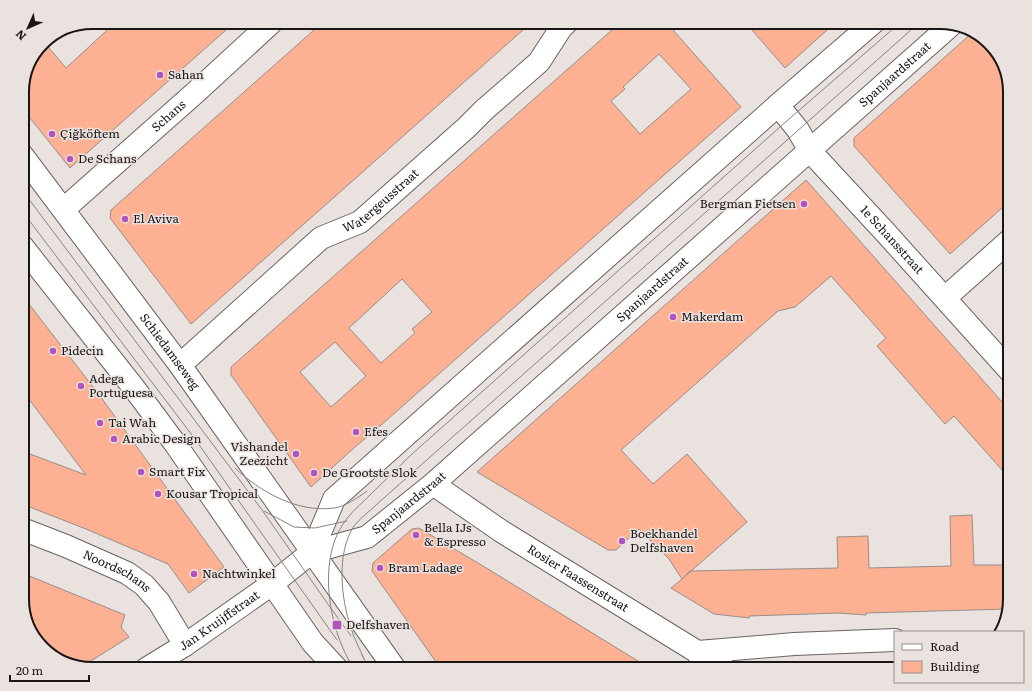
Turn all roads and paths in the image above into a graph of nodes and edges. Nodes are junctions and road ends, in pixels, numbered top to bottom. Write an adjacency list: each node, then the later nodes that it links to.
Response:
1 (264, 29): 8 (street, Schans)
2 (560, 29): 13 (street, Watergeusstraat)
3 (866, 29): 5 (street)
4 (946, 29): 6 (street, Spanjaardstraat)
5 (778, 105): 6 (street, 1e Schansstraat); 16 (street)
6 (810, 151): 11 (street, 1e Schansstraat); 14 (street, Spanjaardstraat)
7 (29, 164): 8 (street, Schiedamseweg)
8 (64, 209): 13 (street, Schiedamseweg)
9 (1003, 246): 11 (street)
10 (29, 255): 17 (street)
11 (945, 298): 12 (street, 1e Schansstraat)
12 (1003, 363)
13 (180, 365): 16 (street, Schiedamseweg)
14 (433, 484): 16 (street, Spanjaardstraat); 20 (street, Rosier Faassenstraat)
15 (29, 532): 19 (street, Noordschans)
16 (312, 552): 17 (street); 23 (street, Schiedamseweg)
17 (272, 584): 19 (street, Jan Kruijffstraat); 22 (street)
18 (894, 640): 20 (street)
19 (185, 645): 21 (street, Jan Kruijffstraat)
20 (701, 661)
21 (157, 662)
22 (330, 662)
23 (390, 662)

